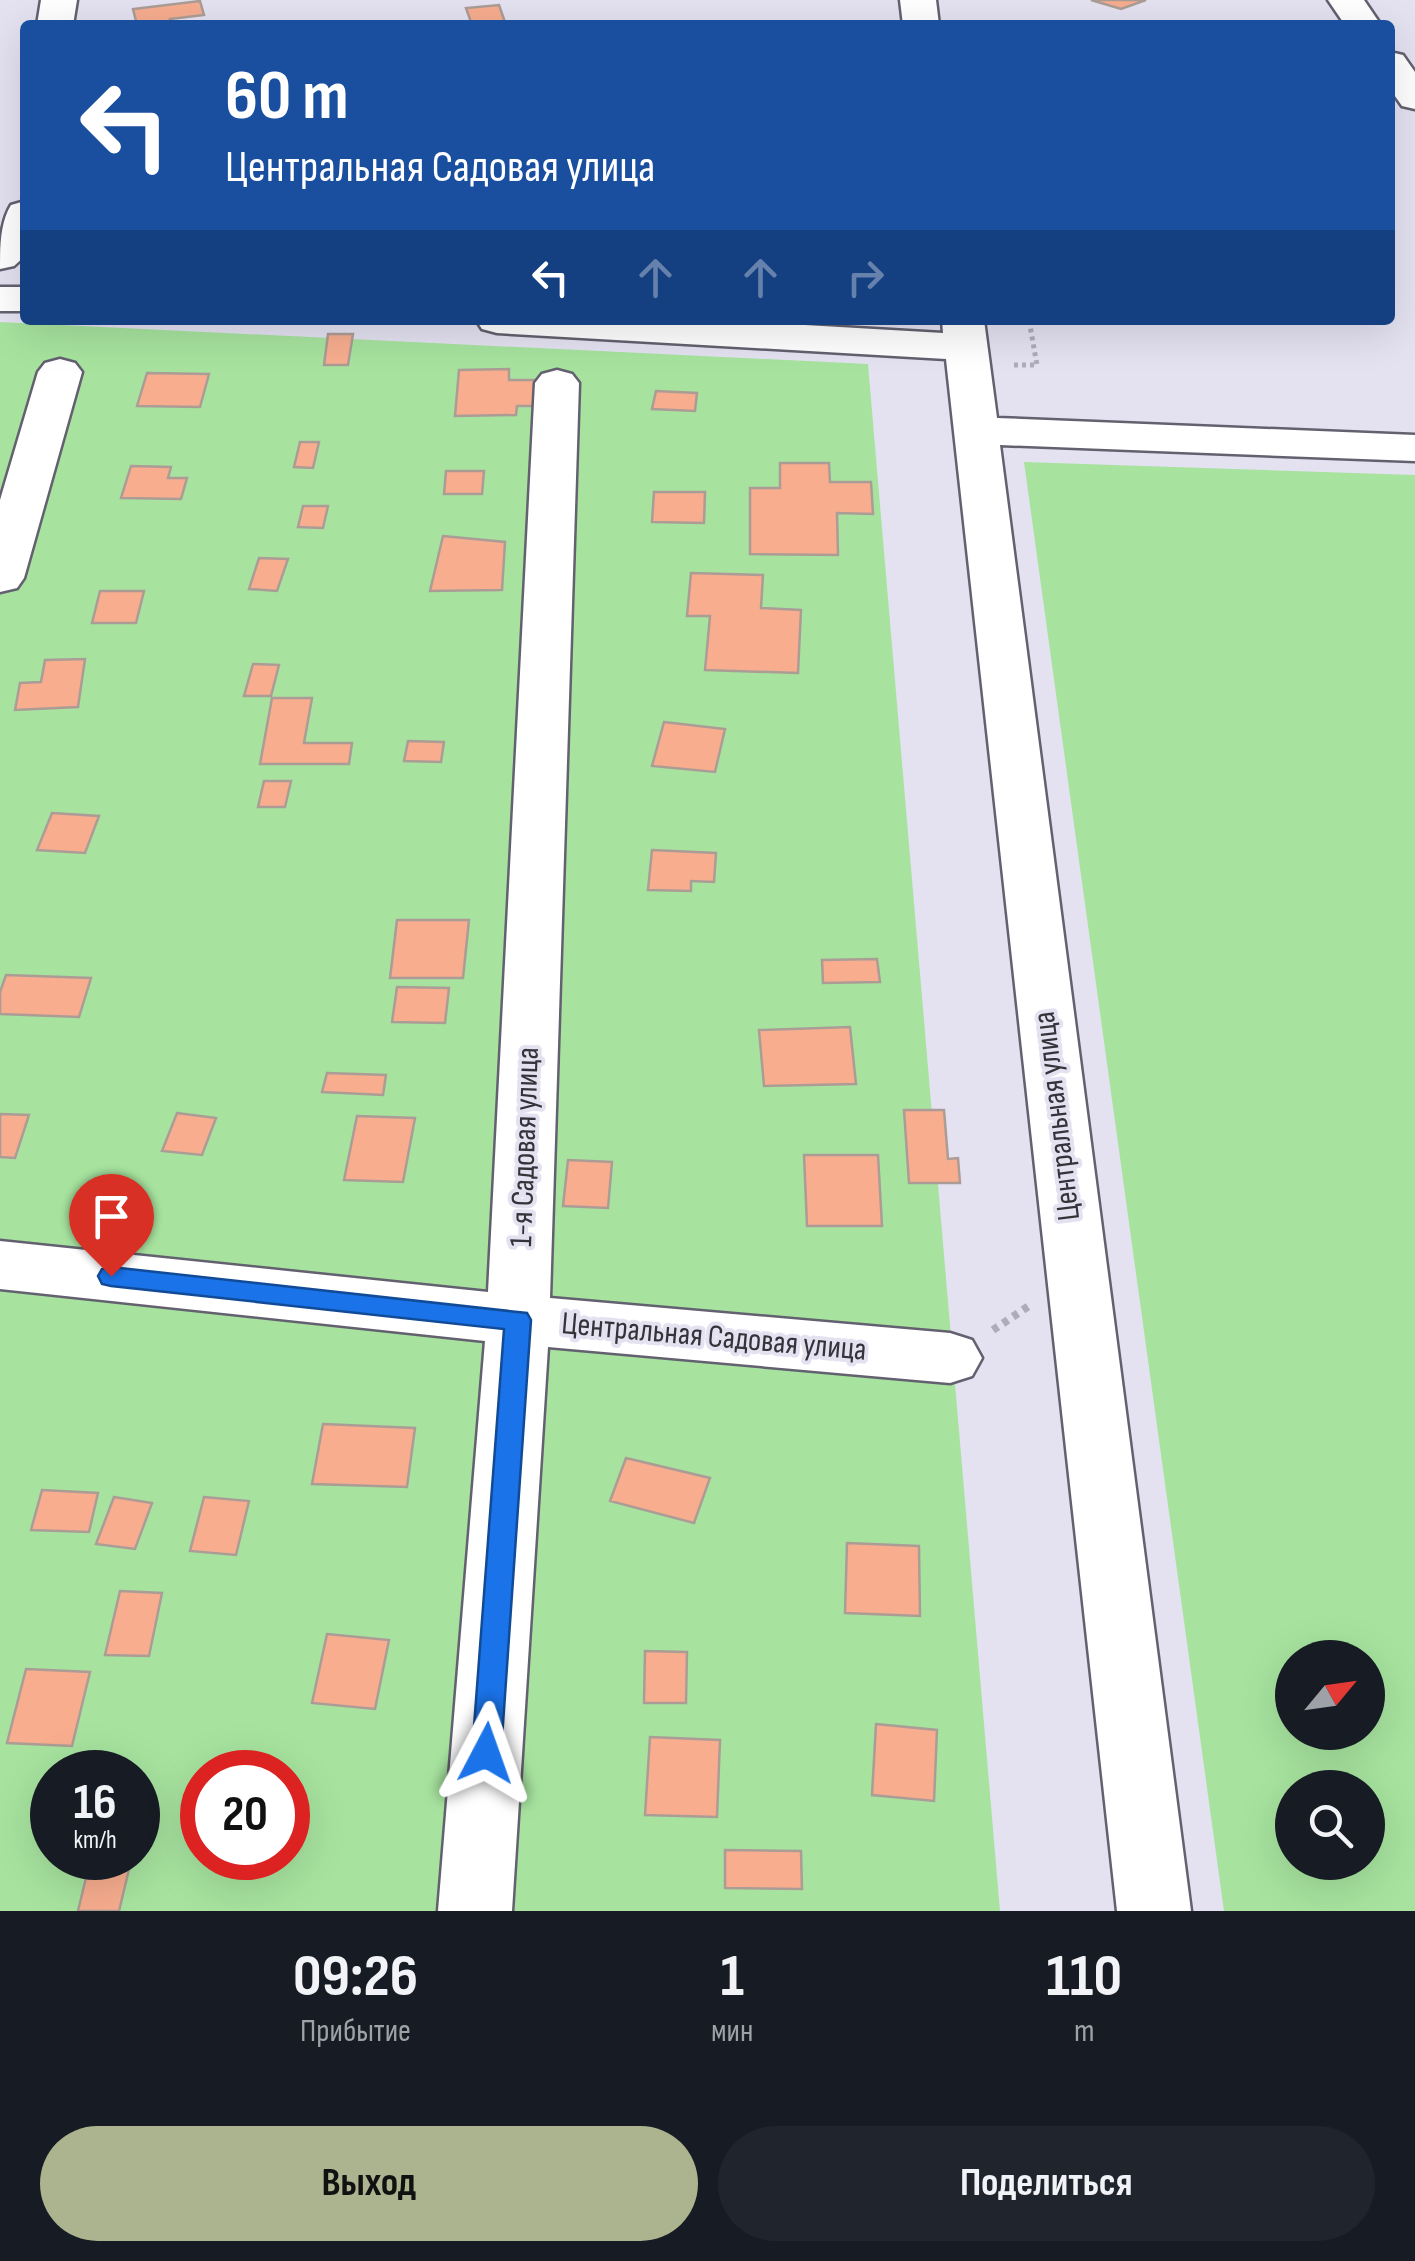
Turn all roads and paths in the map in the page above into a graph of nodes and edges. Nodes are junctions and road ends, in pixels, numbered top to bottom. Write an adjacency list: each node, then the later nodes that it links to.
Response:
1 (20, 239): 2 (street)
2 (0, 257)
3 (677, 325): 5 (street)
4 (1030, 325): 6 (path)
5 (965, 333): 9 (street, Центральная улица)
6 (1037, 365)
7 (60, 372): 11 (street)
8 (557, 383): 14 (street, 1-я Садовая улица)
9 (976, 430): 10 (street); 13 (street, Центральная улица)
10 (1415, 448)
11 (0, 578)
12 (0, 1265): 14 (street, Центральная Садовая улица)
13 (1076, 1276): 15 (path); 17 (street, Центральная улица)
14 (518, 1320): 15 (street, Центральная Садовая улица); 16 (street, 1-я Садовая улица)
15 (950, 1358)
16 (475, 1911)
17 (1154, 1911)

